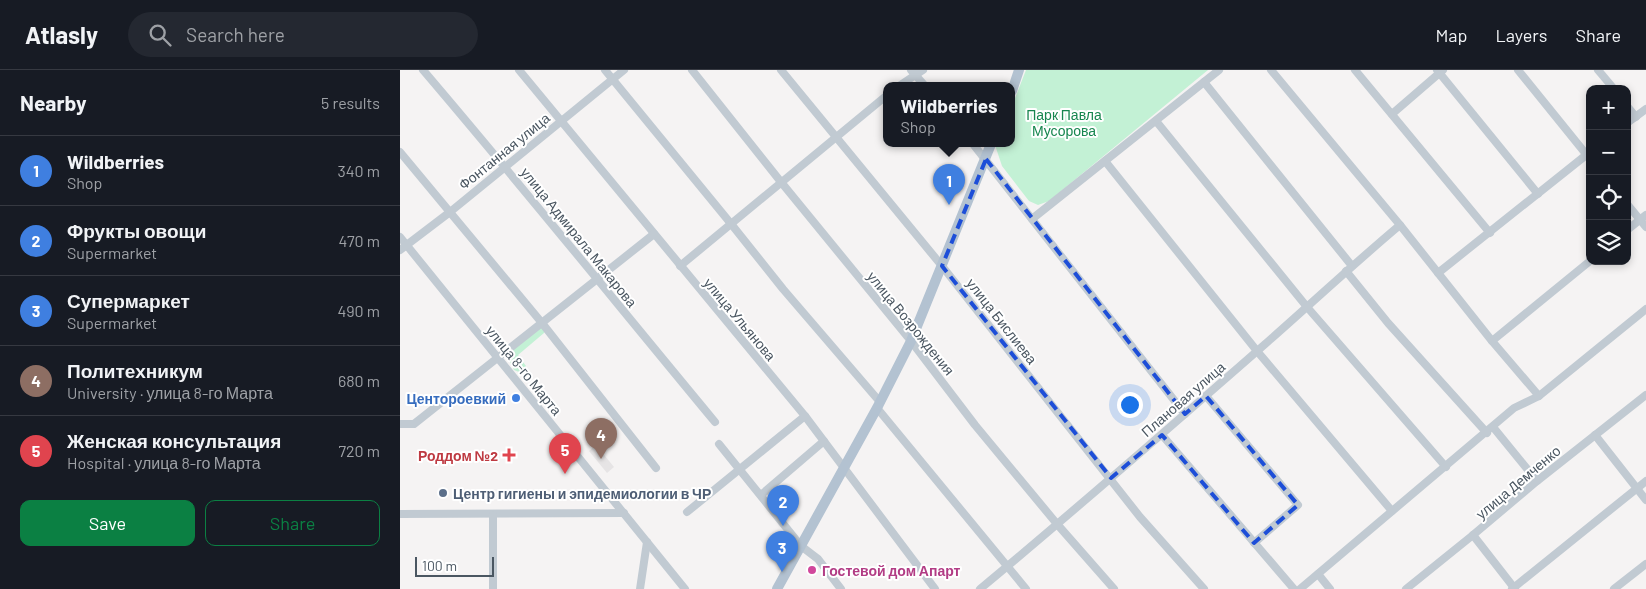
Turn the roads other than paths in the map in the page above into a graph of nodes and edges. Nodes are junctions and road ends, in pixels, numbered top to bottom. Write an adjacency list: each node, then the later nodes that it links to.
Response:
1 (423, 70): 36 (street, улица Адмирала Макарова)
2 (519, 70): 25 (street, улица Ульянова)
3 (604, 70): 15 (street)
4 (624, 70): 15 (street, Фонтанная улица)
5 (692, 70): 37 (street, улица Возрождения)
6 (781, 70): 28 (street, улица Бислиева)
7 (1020, 70): 18 (main road)
8 (1219, 70): 17 (street)
9 (1271, 70): 44 (street)
10 (1355, 70): 23 (street)
11 (1518, 70): 31 (street)
12 (1598, 70): 19 (street)
13 (1440, 71): 23 (street); 38 (street)
14 (917, 72): 16 (street)
15 (612, 79): 25 (street, Фонтанная улица); 43 (street)
16 (904, 82)
17 (1204, 82): 26 (street); 54 (street)
18 (1015, 83)
19 (1611, 85)
20 (883, 99): 28 (street)
21 (1646, 109): 24 (street)
22 (1631, 111): 24 (street)
23 (1392, 114): 47 (street)
24 (1636, 117): 27 (street)
25 (561, 121): 36 (street, Фонтанная улица); 48 (street, улица Ульянова)
26 (1156, 121): 35 (street); 57 (street)
27 (1631, 121)
28 (837, 138): 37 (street); 53 (street, улица Бислиева)
29 (976, 147): 34 (street)
30 (990, 147): 34 (main road)
31 (1586, 151)
32 (400, 152): 40 (street)
33 (1586, 157): 38 (street)
34 (986, 159): 42 (street); 53 (main road)
35 (1105, 161): 42 (street); 62 (street)
36 (505, 166): 40 (street, Фонтанная улица); 56 (street, улица Адмирала Макарова)
37 (781, 182): 43 (street); 60 (street, улица Возрождения)
38 (1538, 194): 47 (street)
39 (1631, 207): 41 (street)
40 (450, 212): 50 (street, Фонтанная улица); 59 (street)
41 (1643, 217): 45 (street); 46 (street)
42 (1032, 219): 68 (street)
43 (732, 224): 52 (street); 67 (street)
44 (1400, 225): 54 (street, Плановая улица); 55 (street)
45 (1631, 227)
46 (1646, 227)
47 (1490, 233): 55 (street)
48 (654, 234): 52 (street, улица Ульянова); 56 (street)
49 (400, 237): 50 (street, улица 8-го Марта)
50 (403, 248): 63 (street, улица 8-го Марта)
51 (1586, 264): 61 (street)
52 (680, 266): 69 (street, улица Ульянова)
53 (942, 266): 60 (main road); 81 (street, улица Бислиева)
54 (1349, 268): 57 (street, Плановая улица); 72 (street)
55 (1438, 273): 61 (street)
56 (597, 280): 59 (street); 70 (street, улица Адмирала Макарова)
57 (1307, 307): 62 (street, Плановая улица); 77 (street)
58 (1646, 309): 66 (street)
59 (542, 323): 63 (street); 78 (street)
60 (911, 340): 67 (main road); 92 (street, улица Возрождения)
61 (1492, 341): 66 (street)
62 (1257, 351): 65 (street, Плановая улица); 87 (street)
63 (498, 357): 71 (street); 90 (street, улица 8-го Марта)
64 (1646, 394): 74 (street, улица Демченко)
65 (1206, 396): 68 (street, Плановая улица); 95 (street)
66 (1539, 396): 72 (street)
67 (878, 405): 79 (main road); 98 (street)
68 (1185, 414): 73 (street, Плановая улица)
69 (805, 416): 75 (street, улица Ульянова); 80 (street)
70 (715, 422)
71 (400, 424)
72 (1490, 430): 77 (street); 82 (street)
73 (1162, 435): 81 (street, Плановая улица); 95 (street)
74 (1595, 435): 82 (street, улица Демченко); 84 (street)
75 (824, 442): 79 (street, улица Ульянова); 85 (street)
76 (719, 444): 80 (street)
77 (1446, 467): 87 (street)
78 (656, 468)
79 (844, 468): 96 (main road); 105 (street, улица Ульянова)
80 (740, 470): 85 (street); 88 (street)
81 (1111, 478): 92 (street, Плановая улица); 109 (street, улица Бислиева)
82 (1537, 481): 93 (street, улица Демченко)
83 (1646, 481): 84 (street)
84 (1637, 488): 86 (street); 114 (street)
85 (761, 495): 96 (street)
86 (1646, 500)
87 (1392, 511): 99 (street)
88 (687, 512)
89 (400, 514): 91 (street)
90 (624, 514): 91 (street); 94 (street, улица 8-го Марта)
91 (493, 515): 100 (street)
92 (1058, 524): 98 (street, Плановая улица); 108 (street, улица Возрождения)
93 (1473, 536): 113 (street, улица Демченко); 114 (street)
94 (647, 542): 101 (street); 102 (street, улица 8-го Марта)
95 (1254, 543): 110 (street)
96 (801, 546): 103 (main road); 104 (street)
97 (1646, 564): 115 (street)
98 (1007, 567): 106 (street, Плановая улица); 107 (street)
99 (1318, 574): 111 (street); 112 (street)
100 (493, 589)
101 (640, 589)
102 (685, 589)
103 (778, 589)
104 (841, 589)
105 (935, 589)
106 (980, 589)
107 (1026, 589)
108 (1114, 589)
109 (1204, 589)
110 (1294, 589)
111 (1300, 589)
112 (1330, 589)
113 (1406, 589)
114 (1514, 589)
115 (1614, 589)

